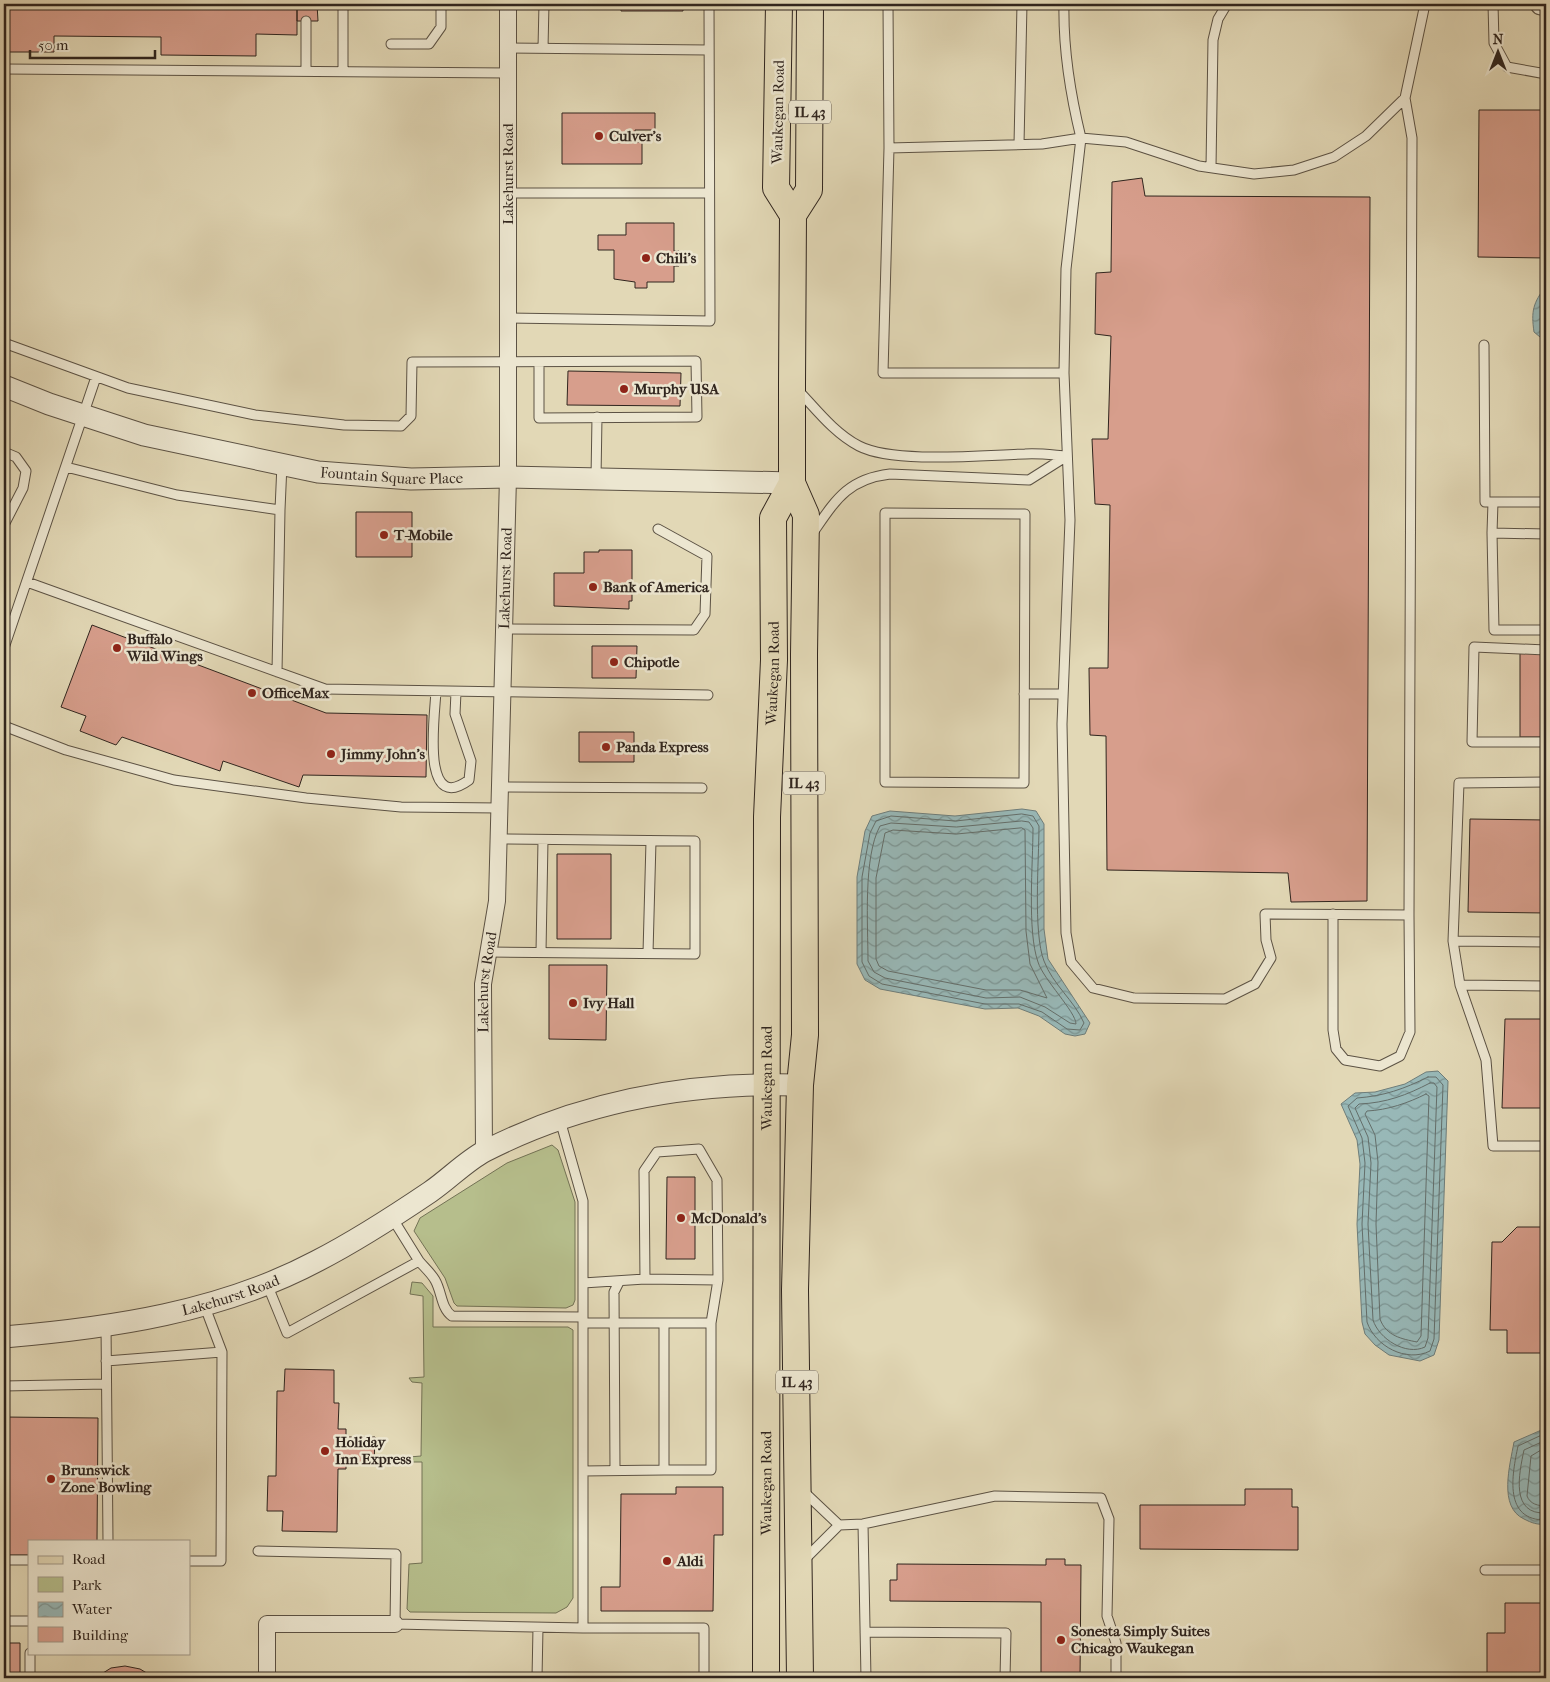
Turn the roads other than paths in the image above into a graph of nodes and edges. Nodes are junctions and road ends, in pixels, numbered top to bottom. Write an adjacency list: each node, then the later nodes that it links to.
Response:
1 (343, 4): 23 (lane)
2 (441, 4): 17 (lane)
3 (508, 4): 18 (street, Lakehurst Road)
4 (544, 4): 19 (lane)
5 (709, 4): 20 (lane)
6 (778, 4): 33 (main road, Waukegan Road)
7 (810, 4): 33 (main road, IL 43)
8 (888, 4): 29 (lane)
9 (1022, 4): 28 (lane)
10 (1064, 4): 27 (lane)
11 (1228, 4): 30 (lane)
12 (1425, 4): 26 (lane)
13 (1493, 4): 25 (lane)
14 (1542, 4): 15 (street)
15 (1546, 5)
16 (306, 21): 22 (lane)
17 (391, 44)
18 (508, 48): 19 (lane); 24 (street, Lakehurst Road)
19 (543, 48): 20 (lane)
20 (708, 50): 32 (lane)
21 (4, 69): 22 (lane)
22 (306, 71): 23 (lane)
23 (343, 71): 24 (lane)
24 (508, 73): 31 (street, Lakehurst Road)
25 (1546, 74)
26 (1405, 98): 30 (lane); 82 (lane)
27 (1081, 138): 28 (lane); 30 (lane); 39 (lane)
28 (1018, 144): 29 (lane)
29 (889, 148): 39 (lane)
30 (1211, 167)
31 (508, 193): 32 (lane); 34 (street, Lakehurst Road)
32 (709, 193): 34 (lane)
33 (793, 215): 41 (main road, Waukegan Road / IL 43)
34 (508, 318): 37 (street, Lakehurst Road)
35 (4, 343): 40 (lane)
36 (1484, 345): 52 (lane)
37 (508, 362): 38 (lane); 40 (lane); 49 (street, Lakehurst Road)
38 (539, 362): 44 (lane); 44 (lane)
39 (1064, 373): 46 (lane)
40 (96, 377): 43 (lane)
41 (792, 383): 46 (lane); 51 (main road, Waukegan Road / IL 43)
42 (4, 386): 43 (street, Fountain Square Place)
43 (84, 416): 47 (street, Fountain Square Place); 48 (lane)
44 (598, 418): 50 (lane)
45 (4, 452): 55 (lane)
46 (1067, 456): 59 (lane); 70 (lane)
47 (282, 464): 49 (street, Fountain Square Place); 54 (lane)
48 (66, 467): 54 (lane); 60 (lane)
49 (508, 476): 50 (street, Fountain Square Place); 61 (street, Lakehurst Road)
50 (596, 478): 51 (street, Fountain Square Place)
51 (792, 483): 59 (main road, Waukegan Road / IL 43); 90 (main road, Waukegan Road / IL 43)
52 (1492, 502): 53 (lane); 57 (lane)
53 (1546, 502)
54 (280, 510): 65 (lane)
55 (4, 525)
56 (658, 529): 61 (lane)
57 (1492, 533): 58 (lane); 62 (lane)
58 (1546, 534)
59 (806, 542): 91 (main road, Waukegan Road / IL 43)
60 (27, 582): 63 (lane); 65 (lane)
61 (504, 629): 67 (street, Lakehurst Road)
62 (1546, 630)
63 (4, 648)
64 (1546, 650): 73 (lane)
65 (277, 672): 66 (lane)
66 (436, 691): 68 (lane); 68 (lane)
67 (502, 691): 68 (lane); 71 (lane); 75 (street, Lakehurst Road)
68 (456, 692)
69 (1024, 694): 69 (lane); 70 (lane)
70 (1063, 694): 81 (lane)
71 (708, 695)
72 (4, 726): 77 (lane)
73 (1546, 742)
74 (1546, 782): 83 (lane)
75 (499, 787): 76 (lane); 77 (street, Lakehurst Road)
76 (702, 788)
77 (499, 808): 78 (street, Lakehurst Road)
78 (499, 839): 79 (lane); 85 (street, Lakehurst Road)
79 (543, 840): 80 (lane); 86 (lane)
80 (650, 841): 87 (lane); 87 (lane)
81 (1333, 914): 82 (lane); 82 (lane)
82 (1409, 915)
83 (1454, 941): 84 (lane); 88 (lane)
84 (1546, 942)
85 (489, 952): 86 (lane); 94 (street, Lakehurst Road)
86 (541, 952): 87 (lane)
87 (648, 953)
88 (1460, 985): 89 (lane); 93 (lane)
89 (1546, 986)
90 (768, 1084): 91 (street, Lakehurst Road); 92 (street, Lakehurst Road); 138 (main road, Waukegan Road / IL 43)
91 (800, 1085): 116 (main road, Waukegan Road / IL 43)
92 (560, 1120): 94 (street, Lakehurst Road); 100 (lane)
93 (1546, 1146)
94 (484, 1152): 95 (street, Lakehurst Road)
95 (391, 1216): 96 (lane); 101 (street, Lakehurst Road)
96 (419, 1261): 101 (lane); 103 (lane)
97 (645, 1279): 98 (lane); 98 (lane); 99 (lane)
98 (718, 1280): 106 (lane)
99 (619, 1282): 100 (lane); 104 (lane)
100 (584, 1283): 103 (lane)
101 (267, 1284): 102 (street, Lakehurst Road)
102 (205, 1307): 107 (street, Lakehurst Road); 109 (lane)
103 (584, 1320): 104 (lane); 115 (lane)
104 (614, 1323): 105 (lane); 113 (lane)
105 (664, 1323): 106 (lane); 114 (lane)
106 (711, 1323): 114 (lane)
107 (106, 1324): 108 (street, Lakehurst Road); 110 (lane)
108 (4, 1337)
109 (222, 1352): 110 (lane); 123 (lane)
110 (106, 1361): 111 (lane)
111 (106, 1384): 112 (lane); 119 (lane)
112 (4, 1386)
113 (615, 1470): 114 (lane); 115 (lane)
114 (664, 1470)
115 (583, 1471): 131 (lane)
116 (799, 1487): 118 (lane); 124 (main road, Waukegan Road / IL 43)
117 (863, 1524): 118 (lane); 132 (lane); 142 (lane)
118 (839, 1525): 124 (lane)
119 (108, 1540)
120 (258, 1551): 129 (lane)
121 (4, 1560): 122 (lane)
122 (28, 1560)
123 (190, 1561)
124 (799, 1565): 139 (main road, Waukegan Road / IL 43)
125 (1485, 1570): 126 (lane)
126 (1546, 1570)
127 (4, 1621): 128 (lane)
128 (28, 1621)
129 (394, 1624): 130 (lane); 135 (street)
130 (538, 1628): 131 (lane); 136 (lane)
131 (583, 1628): 137 (lane)
132 (865, 1632): 140 (lane); 141 (lane)
133 (30, 1654): 134 (lane)
134 (30, 1678)
135 (267, 1678)
136 (537, 1678)
137 (704, 1678)
138 (766, 1678)
139 (800, 1678)
140 (866, 1678)
141 (1005, 1678)
142 (1116, 1678)

